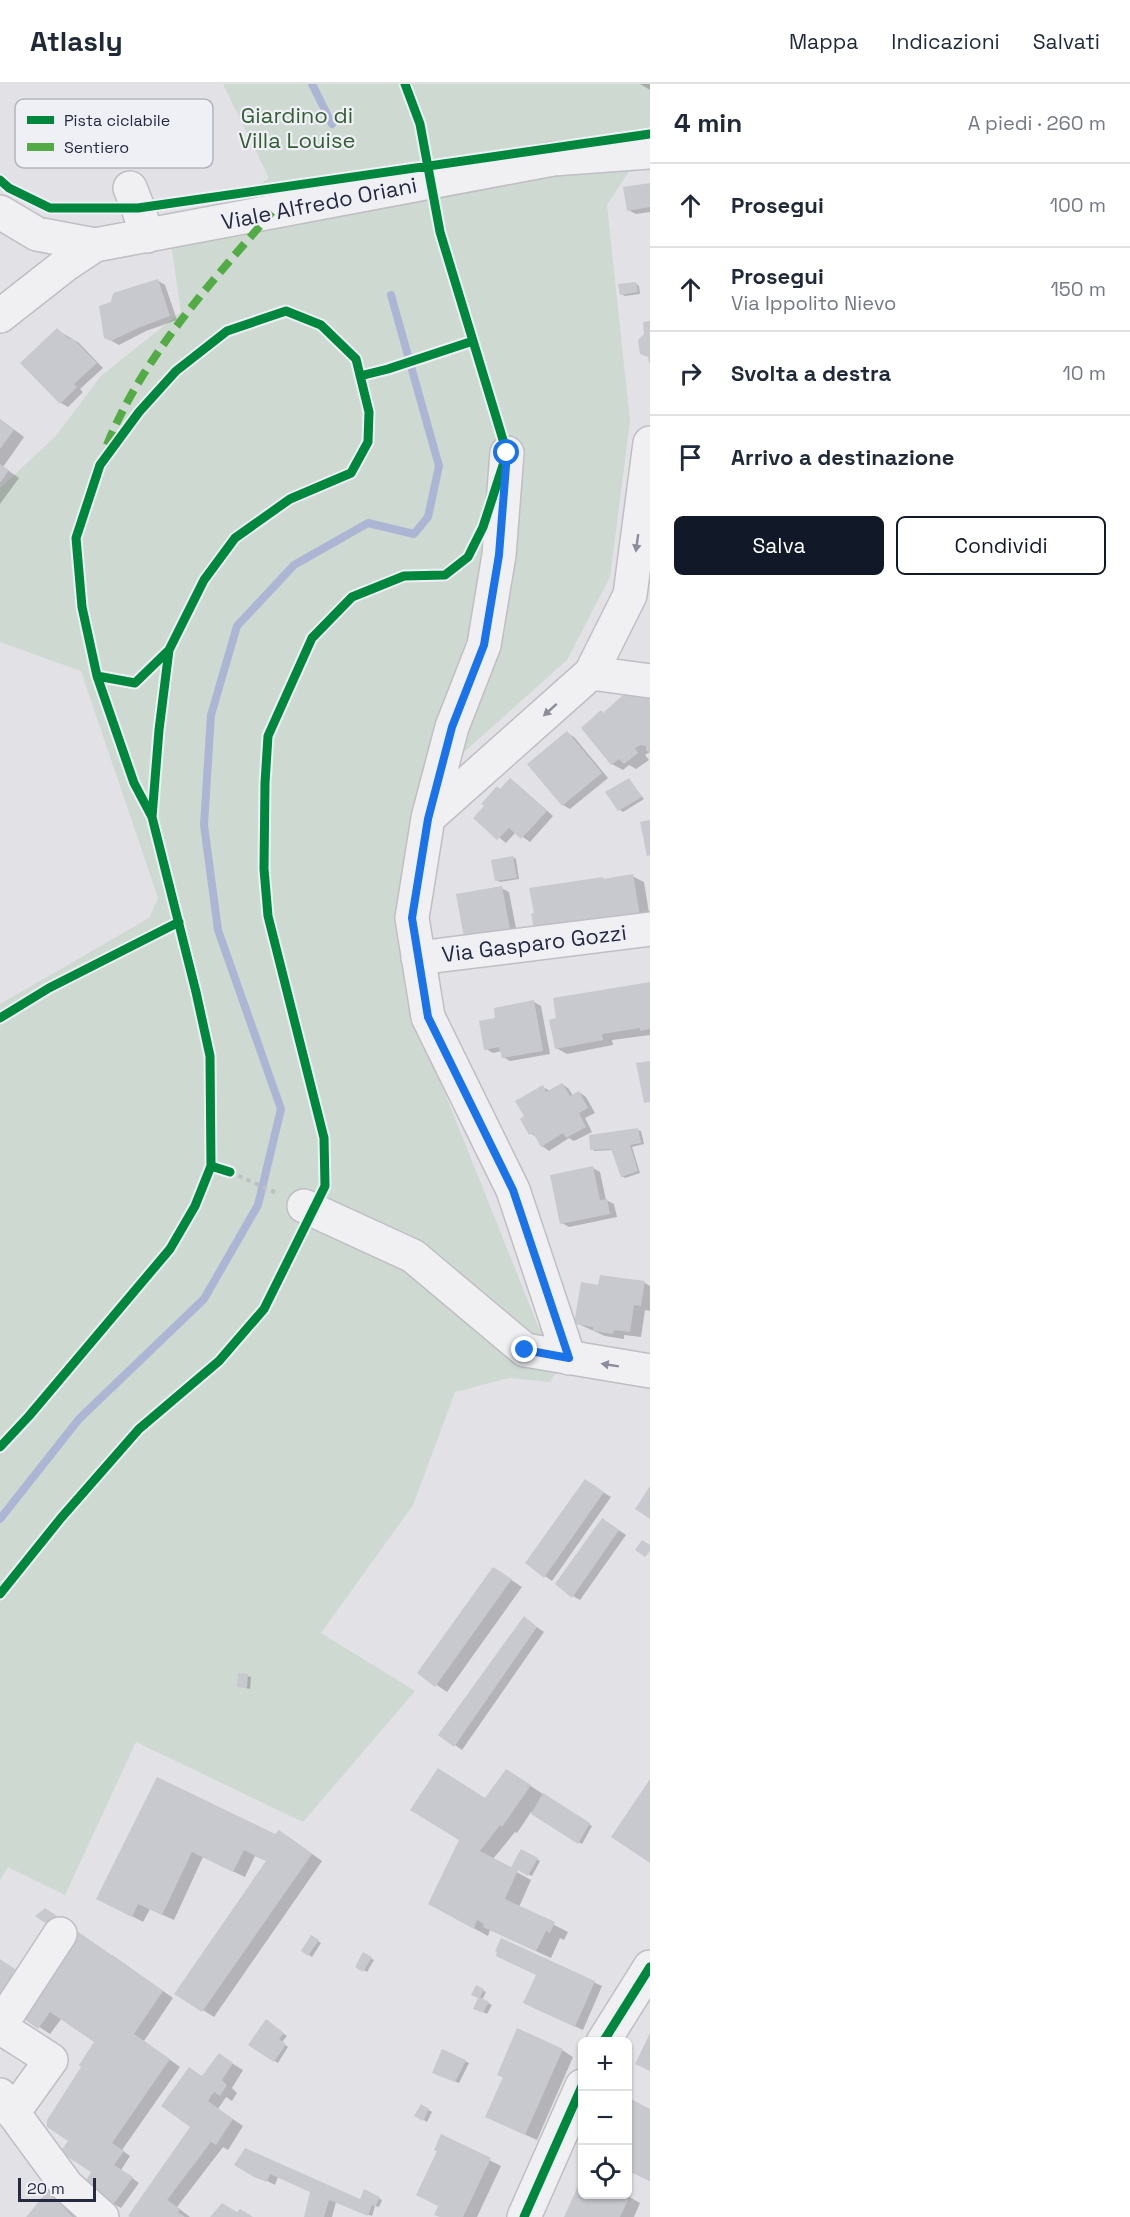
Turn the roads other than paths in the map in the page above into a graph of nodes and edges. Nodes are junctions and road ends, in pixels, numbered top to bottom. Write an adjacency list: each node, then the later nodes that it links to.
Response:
1 (650, 152): 4 (street, Viale Alfredo Oriani)
2 (130, 188): 4 (street)
3 (0, 212): 5 (street)
4 (147, 236): 5 (street, Viale Alfredo Oriani)
5 (95, 245): 6 (street)
6 (0, 316)
7 (650, 443): 9 (street, one-way to 9)
8 (507, 453): 11 (street)
9 (591, 673): 10 (street); 11 (street, one-way to 11)
10 (650, 681)
11 (428, 819): 13 (street)
12 (650, 929): 13 (street, Via Gasparo Gozzi)
13 (418, 958): 15 (street)
14 (304, 1206): 15 (street)
15 (569, 1358): 16 (street, one-way to 15)
16 (650, 1371)
17 (60, 1934): 19 (street)
18 (650, 1967): 20 (street)
19 (0, 2027): 22 (street)
20 (606, 2037)
21 (580, 2091): 24 (street)
22 (7, 2104): 23 (street)
23 (102, 2217)
24 (524, 2217)

